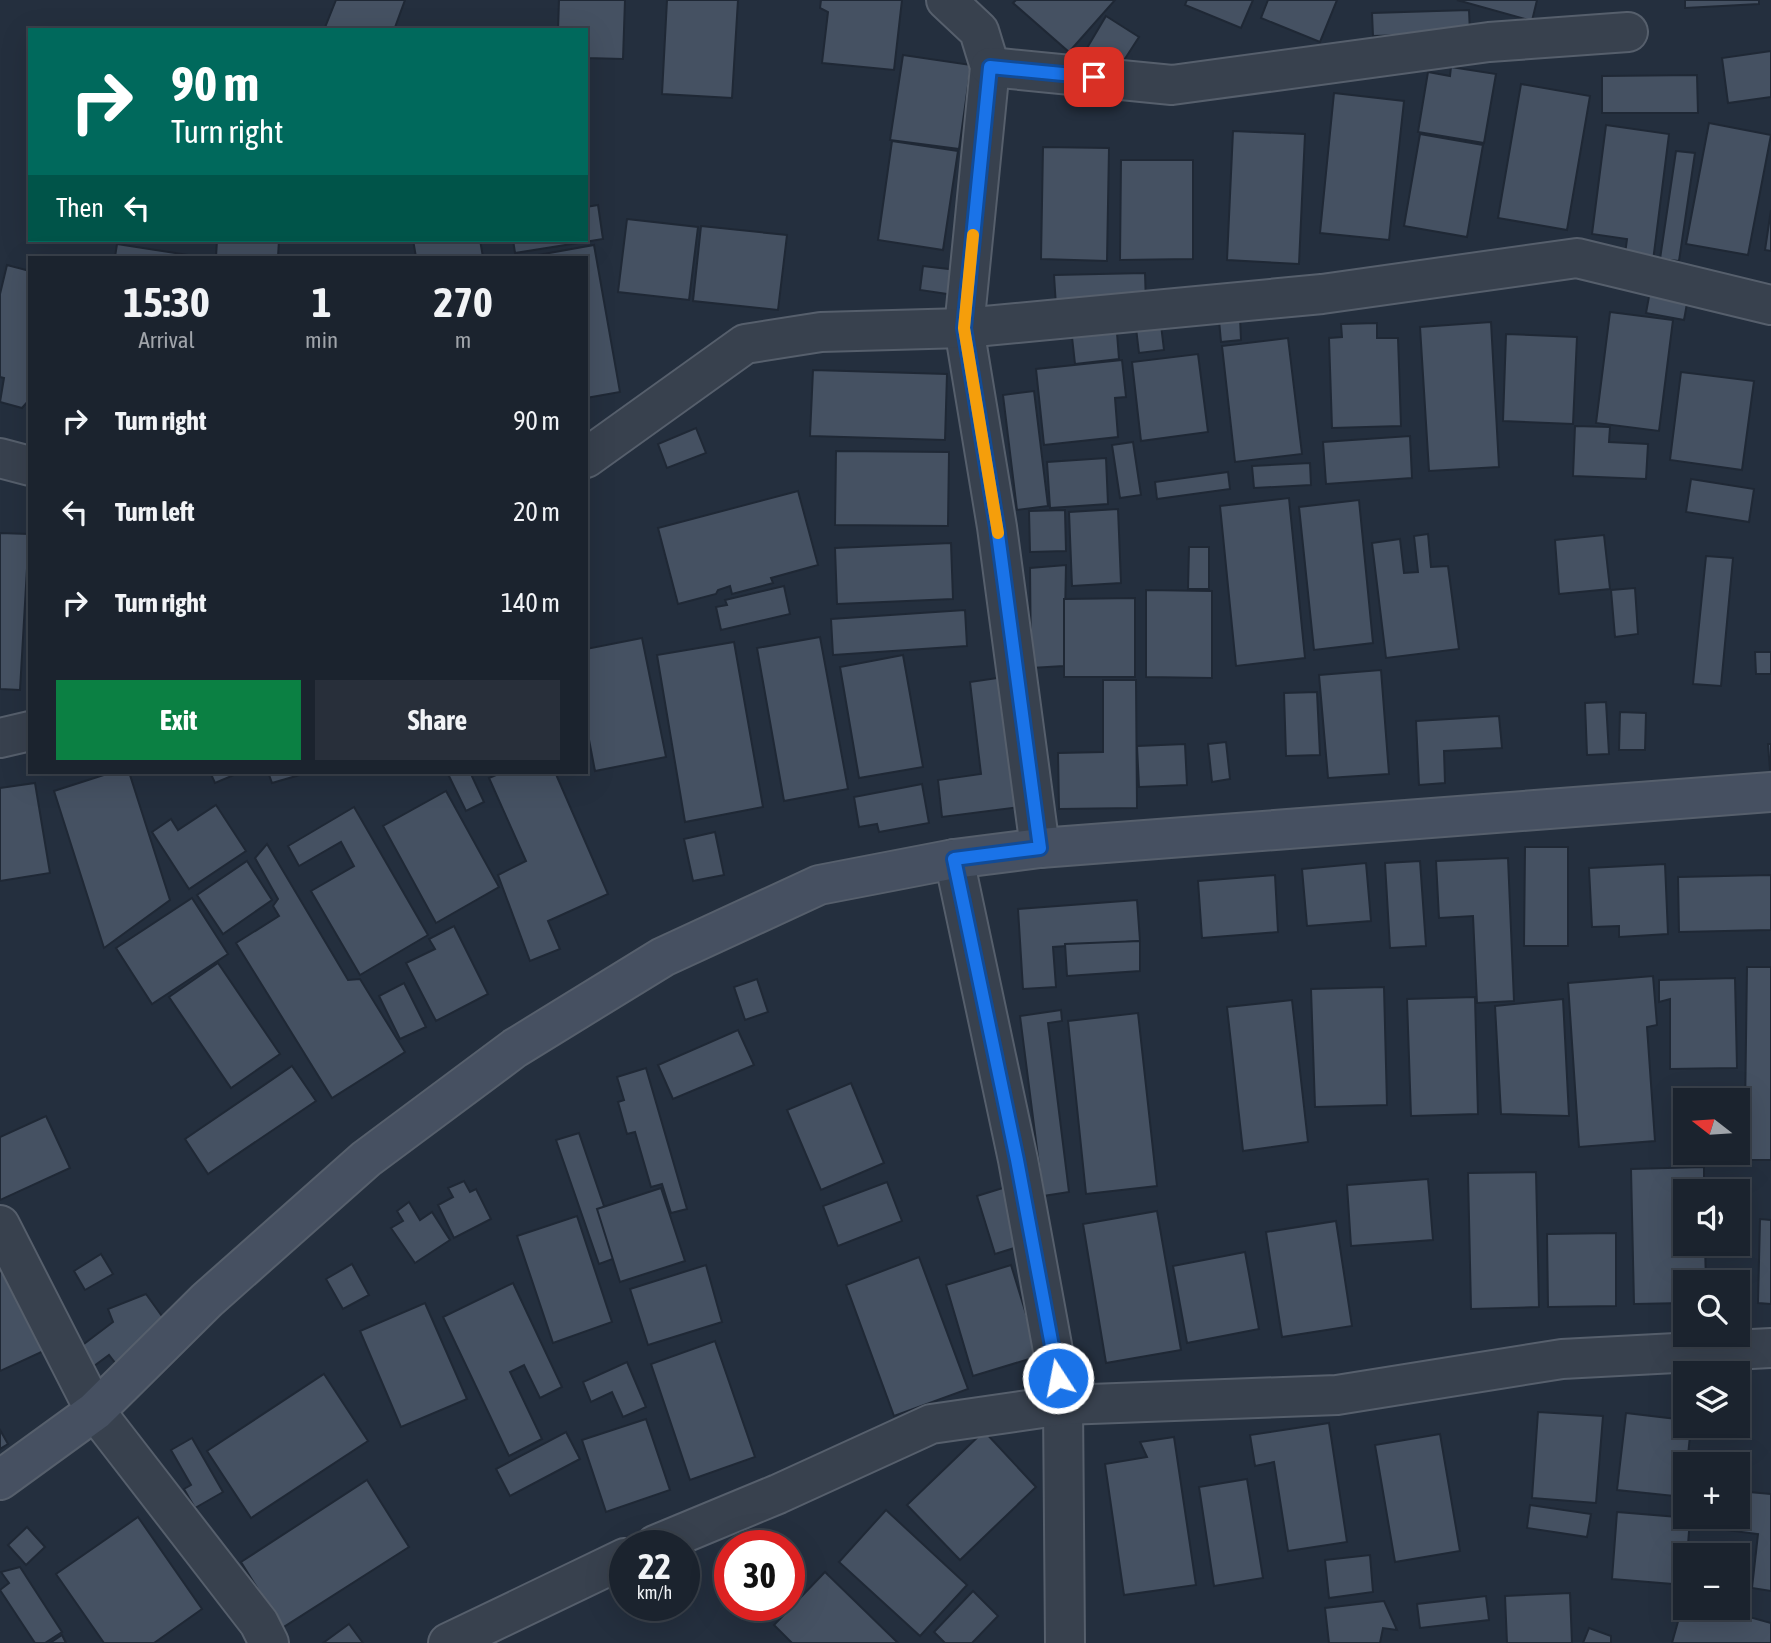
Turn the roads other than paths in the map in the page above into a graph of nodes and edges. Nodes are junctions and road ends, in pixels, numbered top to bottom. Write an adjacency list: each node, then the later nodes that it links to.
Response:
1 (946, 0): 3 (street)
2 (1628, 32): 3 (street)
3 (990, 67): 5 (street)
4 (1771, 305): 5 (street)
5 (964, 328): 6 (street); 12 (street)
6 (588, 457)
7 (0, 458): 8 (street)
8 (28, 465)
9 (28, 731): 10 (street)
10 (0, 738)
11 (1771, 792): 12 (street)
12 (1040, 848): 13 (street)
13 (954, 859): 16 (street); 17 (street)
14 (0, 1225): 17 (street)
15 (1771, 1348): 16 (street)
16 (1063, 1405): 19 (street); 23 (street)
17 (95, 1411): 18 (street); 21 (street)
18 (0, 1480)
19 (691, 1530)
20 (609, 1566): 22 (street)
21 (268, 1643)
22 (448, 1643)
23 (1065, 1643)

